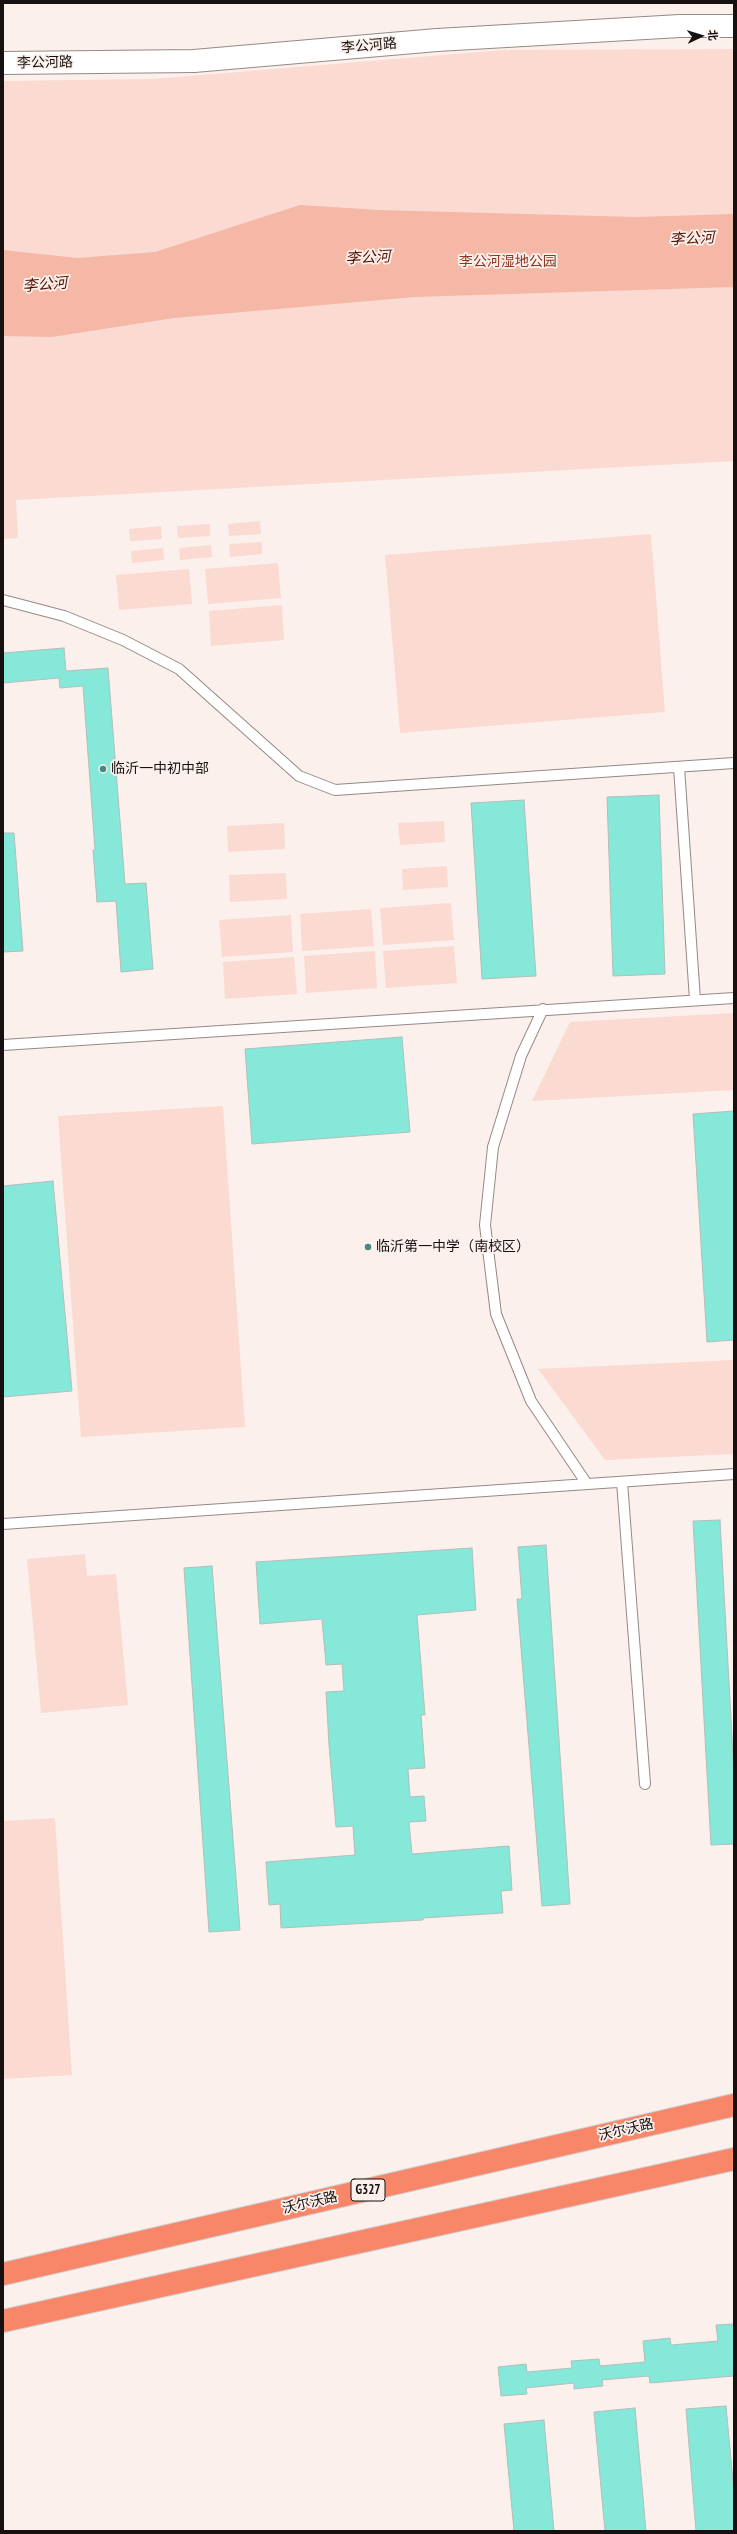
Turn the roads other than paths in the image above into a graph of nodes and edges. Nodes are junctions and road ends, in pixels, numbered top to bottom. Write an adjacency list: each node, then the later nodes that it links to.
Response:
1 (734, 26): 2 (street, 李公河路)
2 (3, 63)
3 (3, 600): 5 (lane)
4 (734, 763): 5 (lane)
5 (679, 767): 7 (lane)
6 (734, 998): 7 (lane)
7 (696, 1000): 8 (lane)
8 (543, 1009): 9 (lane); 12 (lane)
9 (3, 1045)
10 (734, 1474): 11 (lane)
11 (622, 1482): 12 (lane); 14 (lane)
12 (587, 1484): 13 (lane)
13 (3, 1524)
14 (645, 1784)
15 (734, 2105): 17 (highway, 沃尔沃路 / G327)
16 (734, 2159): 18 (highway)
17 (3, 2274)
18 (3, 2321)

